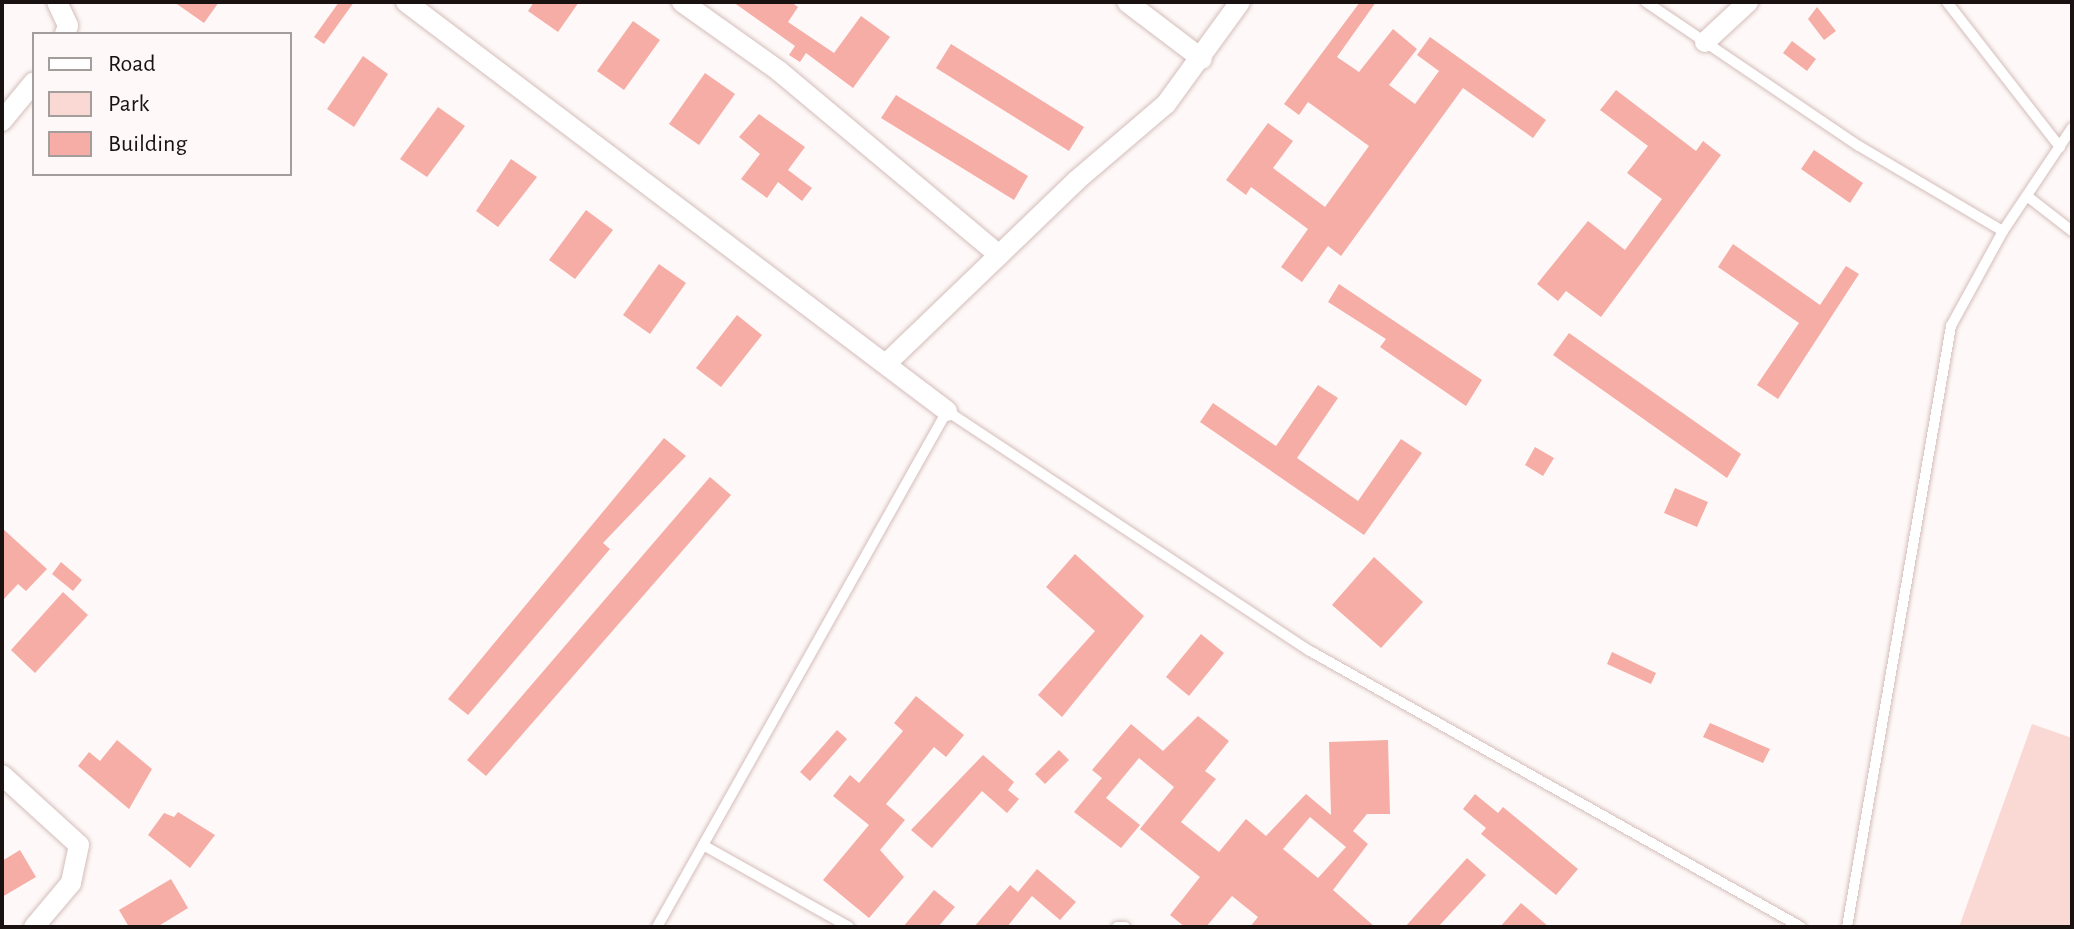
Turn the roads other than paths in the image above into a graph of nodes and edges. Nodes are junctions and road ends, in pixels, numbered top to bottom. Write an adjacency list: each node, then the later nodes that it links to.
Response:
1 (57, 2): 9 (street)
2 (406, 2): 20 (street)
3 (682, 2): 19 (street)
4 (1127, 2): 11 (street)
5 (1240, 2): 11 (street)
6 (1646, 2): 10 (lane)
7 (1748, 2): 10 (street)
8 (1947, 2): 15 (lane)
9 (66, 32)
10 (1705, 42): 17 (lane)
11 (1202, 59): 19 (street)
12 (32, 84): 13 (street)
13 (2, 121)
14 (2072, 128): 15 (lane)
15 (2060, 147): 16 (lane)
16 (2027, 196): 17 (lane); 18 (lane)
17 (2003, 231): 30 (lane)
18 (2072, 231)
19 (999, 255): 20 (street)
20 (888, 362): 21 (street)
21 (947, 411): 23 (lane); 29 (lane)
22 (2, 775): 24 (street)
23 (703, 845): 25 (lane); 26 (lane)
24 (34, 927)
25 (657, 927)
26 (849, 927)
27 (1117, 927): 28 (lane)
28 (1125, 927)
29 (1801, 927)
30 (1847, 927)

